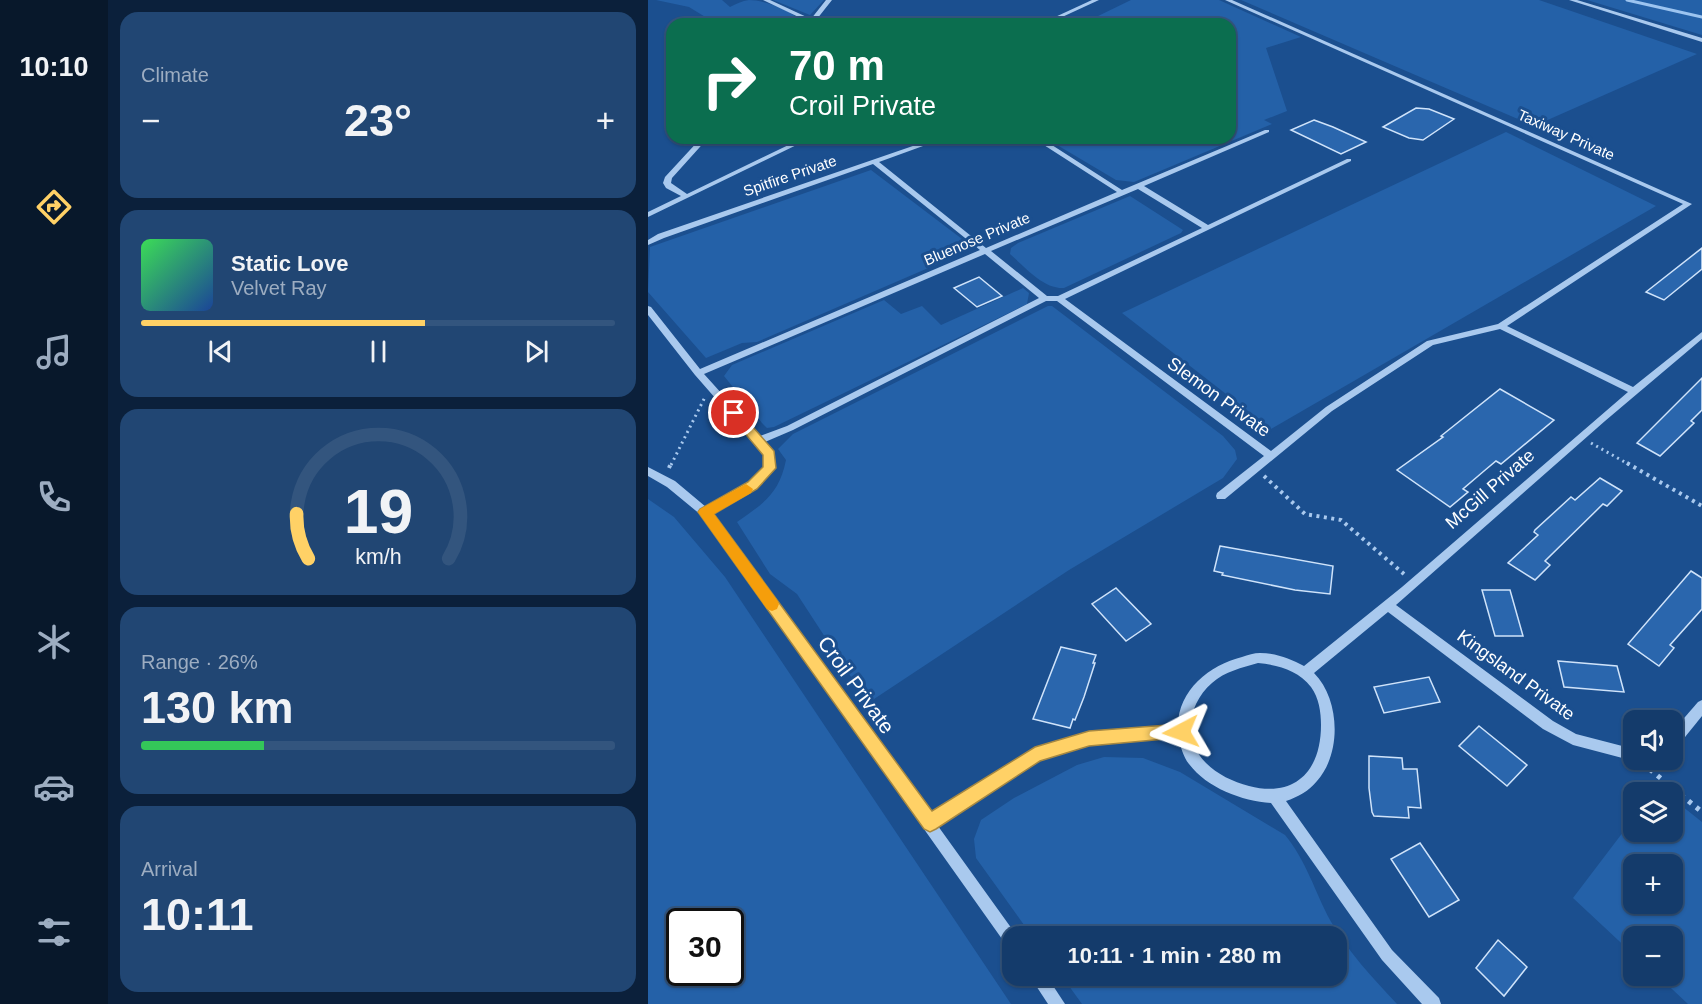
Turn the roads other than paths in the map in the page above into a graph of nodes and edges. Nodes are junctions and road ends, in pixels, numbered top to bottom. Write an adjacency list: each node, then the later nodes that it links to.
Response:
1 (766, 0): 6 (street)
2 (829, 0): 7 (street)
3 (1096, 0): 8 (street)
4 (1228, 0): 29 (street, Taxiway Private)
5 (1572, 0): 9 (street)
6 (803, 18)
7 (814, 18)
8 (1056, 18)
9 (1702, 40)
10 (1267, 131): 16 (street, Bluenose Private)
11 (700, 144): 21 (street)
12 (795, 144): 21 (street)
13 (926, 144): 18 (street, Spitfire Private)
14 (1045, 144): 20 (street)
15 (1236, 144): 19 (street, Bluenose Private)
16 (1236, 144)
17 (1349, 160): 23 (street)
18 (875, 163): 24 (street, Spitfire Private); 25 (street)
19 (1137, 185): 20 (street, Bluenose Private); 23 (street)
20 (1120, 192): 25 (street, Bluenose Private)
21 (686, 196): 22 (street)
22 (648, 215)
23 (1208, 228): 27 (street)
24 (648, 243)
25 (984, 250): 26 (street); 31 (street, Bluenose Private)
26 (1045, 298): 27 (street); 33 (street)
27 (1059, 299): 34 (street, Slemon Private)
28 (648, 309): 31 (street)
29 (1501, 326): 32 (street); 34 (street, Slemon Private)
30 (1702, 335): 32 (street, McGill Private)
31 (698, 373): 33 (street)
32 (1632, 390): 38 (street, McGill Private)
33 (758, 441): 37 (street)
34 (1271, 456): 36 (street)
35 (648, 471): 37 (street, Croil Private)
36 (1221, 496)
37 (705, 512): 45 (street, Croil Private)
38 (1388, 605): 39 (street, McGill Private); 43 (street, Kingsland Private)
39 (1305, 673): 42 (street); 44 (street)
40 (1702, 706): 41 (street)
41 (1683, 729)
42 (1181, 732): 44 (street); 45 (street)
43 (1623, 752)
44 (1275, 797): 49 (street)
45 (930, 823): 46 (street, Croil Private)
46 (1002, 927)
47 (1044, 986): 48 (street)
48 (1057, 1004)
49 (1433, 1004)

